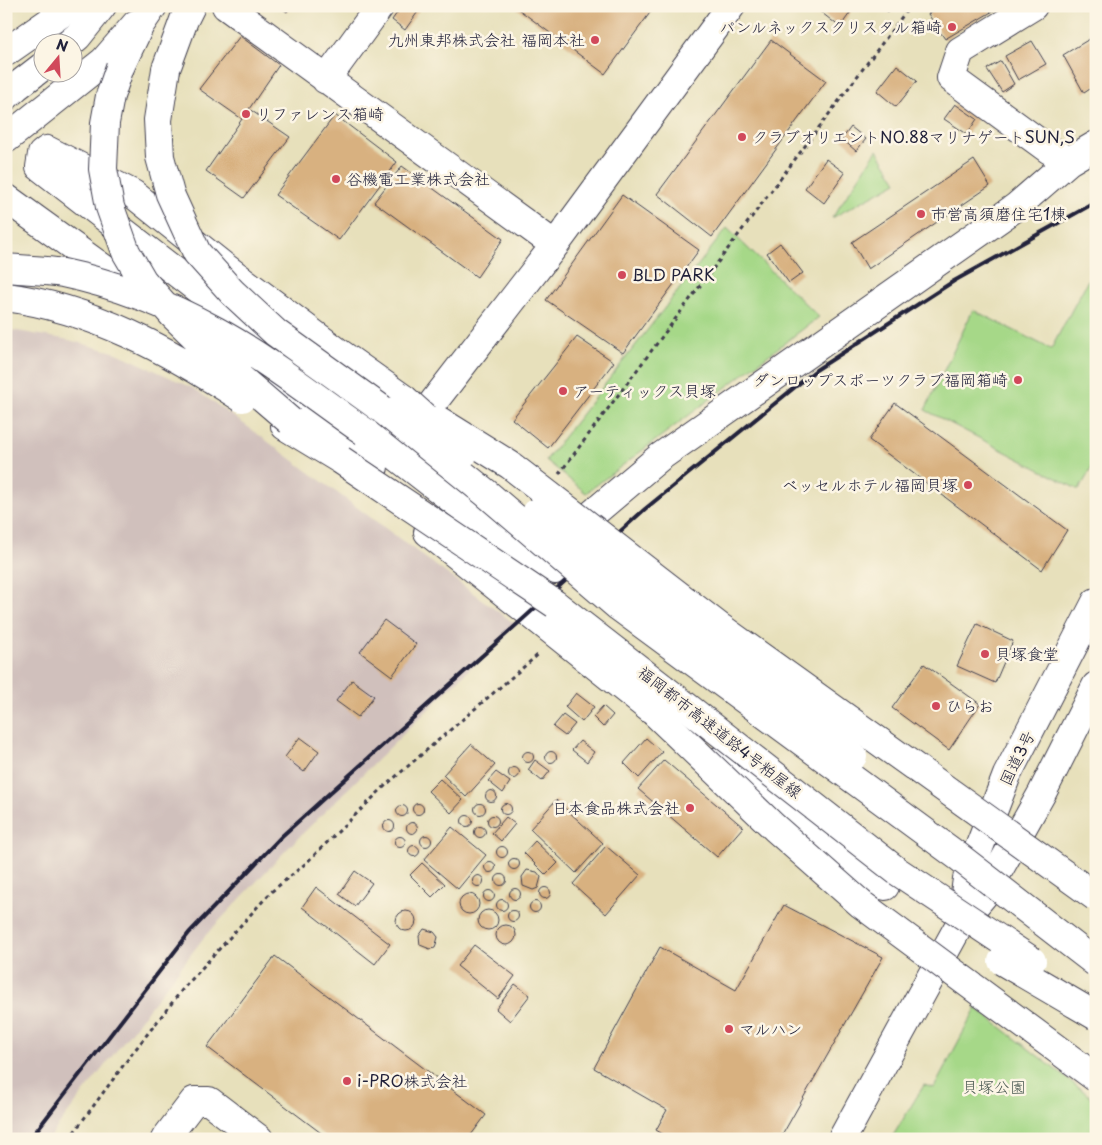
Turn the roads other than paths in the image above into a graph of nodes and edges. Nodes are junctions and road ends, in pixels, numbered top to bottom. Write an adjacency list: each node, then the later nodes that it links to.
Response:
1 (64, 6): 12 (main road)
2 (72, 6): 13 (main road)
3 (102, 6): 10 (main road)
4 (153, 6): 11 (main road); 30 (main road, bridge)
5 (191, 6): 33 (main road, bridge)
6 (226, 6): 15 (main road)
7 (380, 6): 15 (main road)
8 (730, 6): 23 (main road)
9 (1033, 6): 20 (main road)
10 (80, 32)
11 (124, 38): 17 (main road); 21 (main road)
12 (6, 46)
13 (6, 52)
14 (32, 75): 16 (main road)
15 (326, 80): 23 (main road)
16 (6, 96)
17 (9, 134): 19 (main road)
18 (1096, 145): 20 (main road)
19 (42, 154): 21 (main road); 29 (main road)
20 (1069, 161): 31 (main road)
21 (133, 194): 27 (main road)
22 (6, 198): 26 (main road)
23 (555, 245): 29 (main road)
24 (6, 268): 33 (main road, bridge)
25 (6, 297): 26 (main road); 30 (main road, bridge)
26 (277, 397): 28 (main road)
27 (404, 399): 37 (main road, bridge); 39 (main road, bridge)
28 (304, 417): 35 (main road); 38 (main road)
29 (401, 445): 31 (main road)
30 (341, 460): 41 (main road, 福岡都市高速道路4号粕屋線, bridge)
31 (544, 554): 36 (main road)
32 (1096, 602): 36 (main road, 国道3号)
33 (619, 607): 40 (main road, bridge)
34 (1096, 686): 36 (main road, 国道3号)
35 (654, 712): 42 (main road, bridge); 44 (main road, bridge)
36 (977, 885): 38 (main road, 国道3号); 39 (main road)
37 (1096, 897)
38 (961, 922): 43 (main road); 47 (main road, 国道3号)
39 (1096, 954)
40 (1096, 963)
41 (1096, 1008)
42 (1096, 1016)
43 (1096, 1030)
44 (1096, 1078)
45 (165, 1139): 46 (main road)
46 (259, 1139)
47 (842, 1139)

